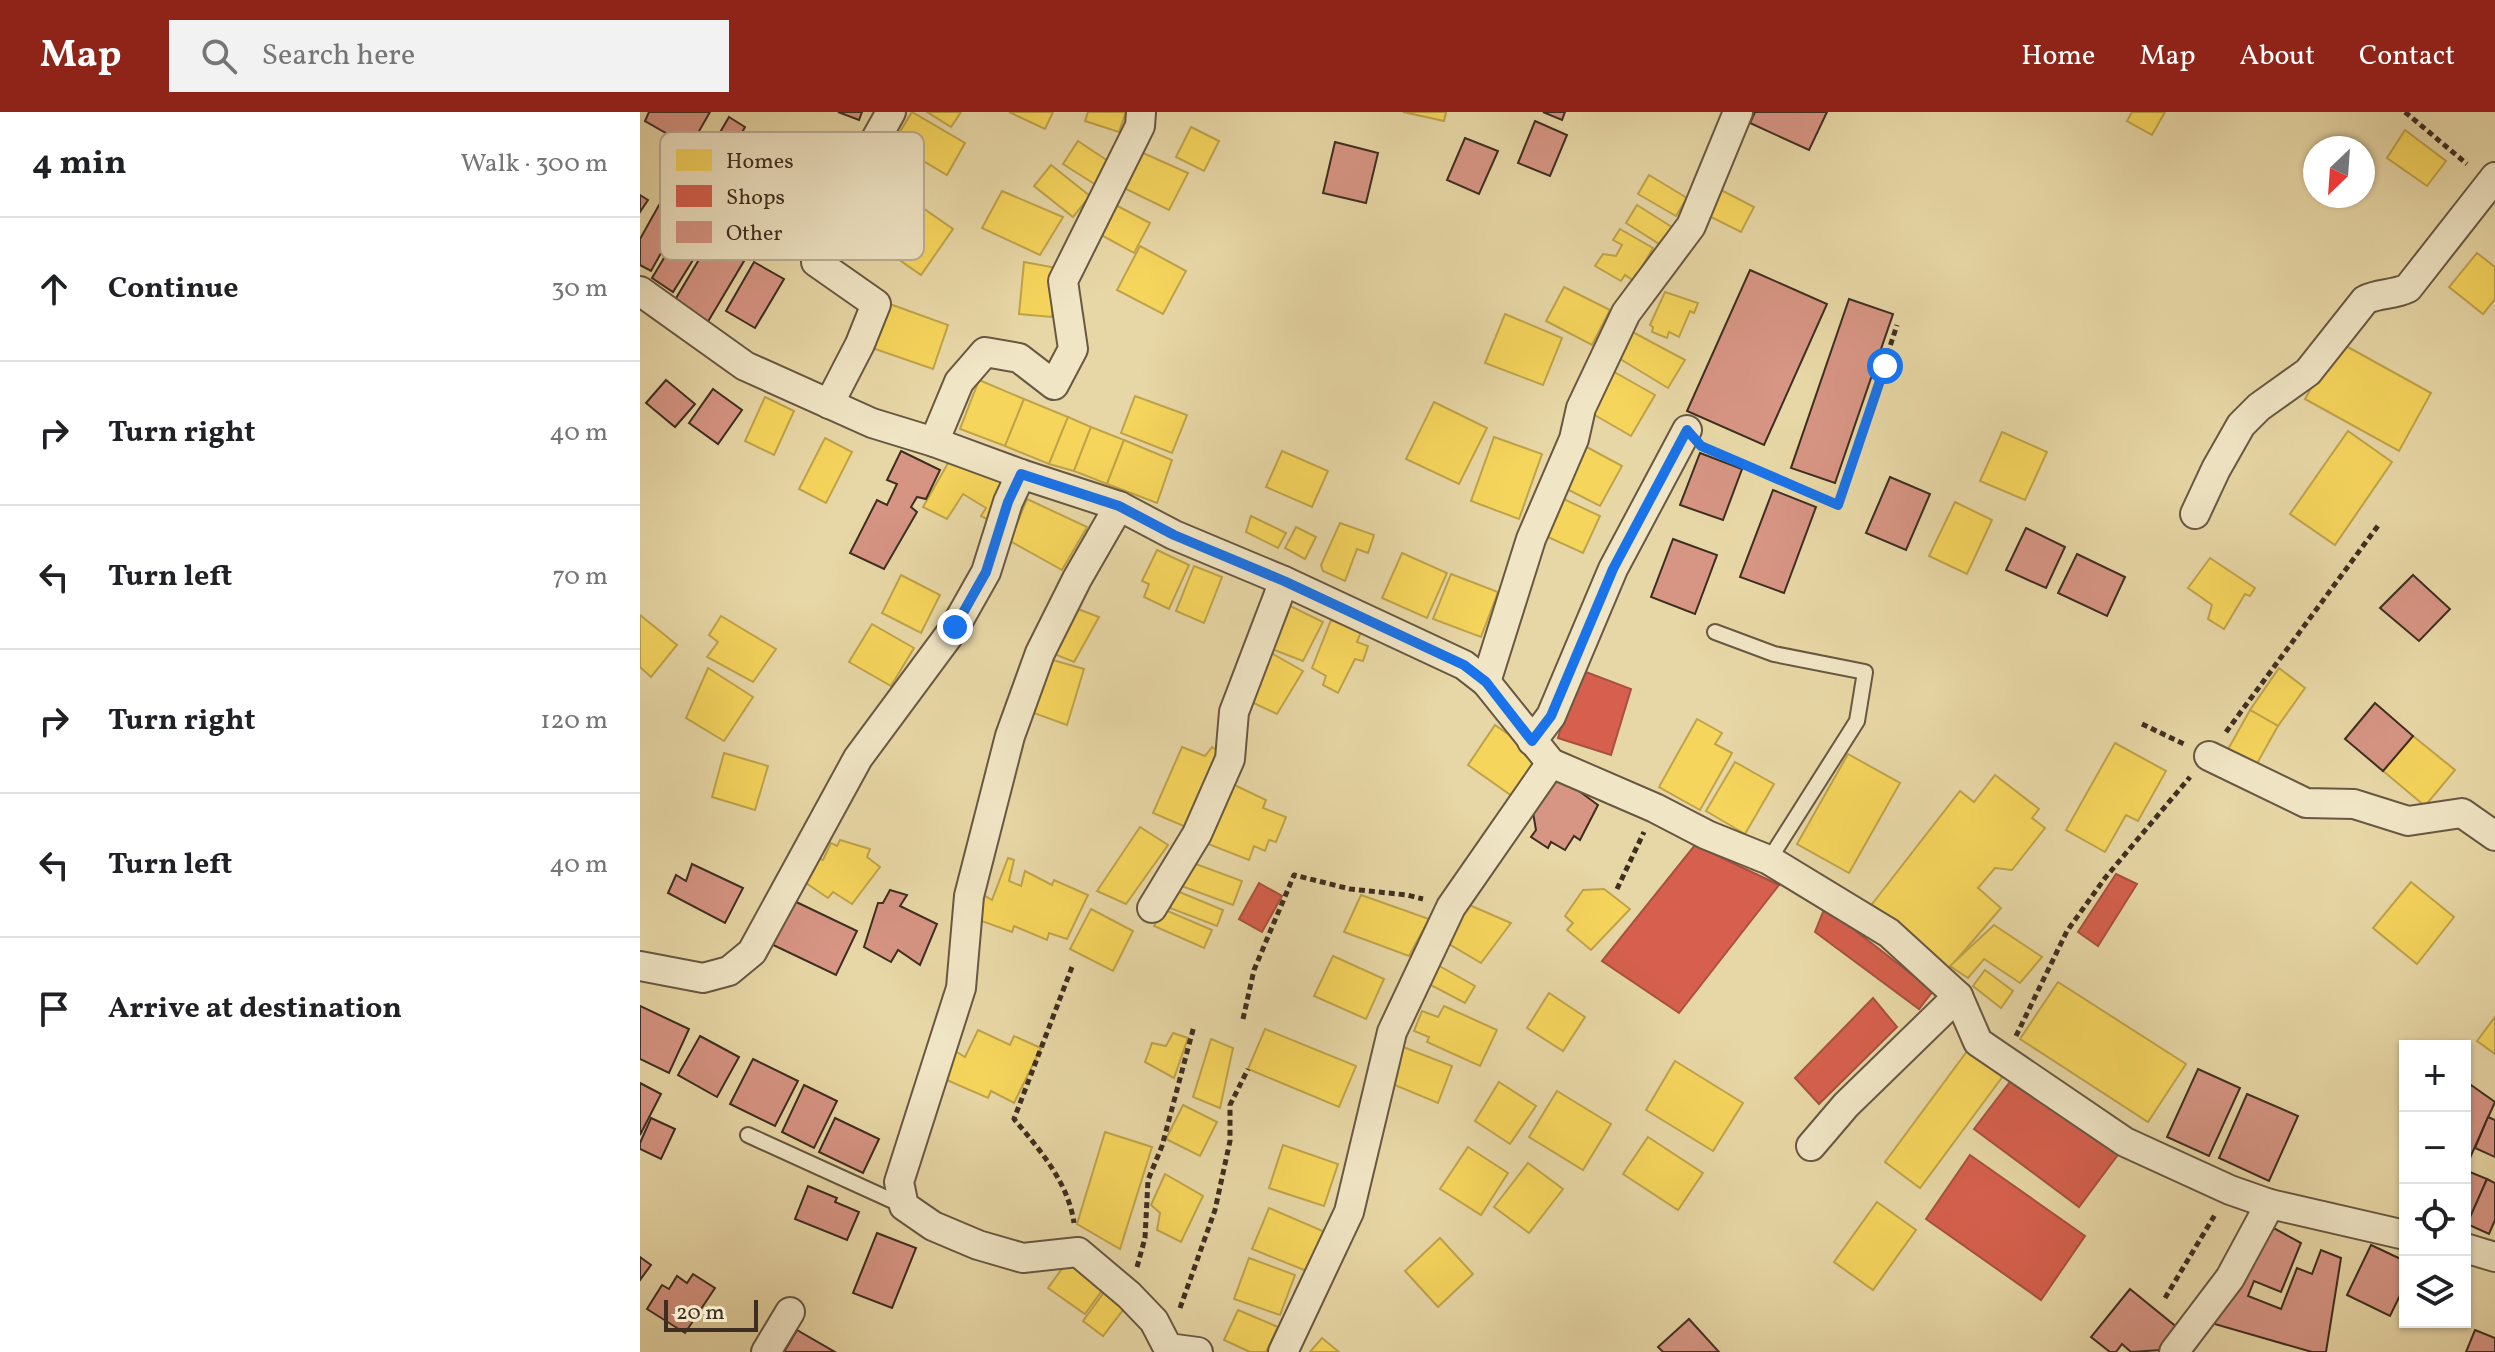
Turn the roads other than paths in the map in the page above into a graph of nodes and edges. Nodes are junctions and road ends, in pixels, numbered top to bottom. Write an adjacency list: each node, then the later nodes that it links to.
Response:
1 (891, 112): 4 (street)
2 (1141, 112): 10 (street)
3 (1738, 112): 16 (street)
4 (880, 132)
5 (2492, 180): 13 (street)
6 (816, 260): 8 (street)
7 (640, 291): 8 (street)
8 (829, 404): 10 (street)
9 (1687, 430): 17 (street)
10 (934, 442): 11 (street)
11 (1021, 474): 12 (street); 23 (street)
12 (1119, 506): 14 (street); 28 (street)
13 (2195, 514)
14 (1284, 581): 16 (street); 22 (street)
15 (1715, 632): 21 (lane)
16 (1486, 682): 17 (street)
17 (1532, 741): 19 (street)
18 (2209, 756): 20 (street)
19 (1551, 763): 21 (street); 35 (street)
20 (2495, 836)
21 (1769, 860): 24 (street)
22 (1152, 908)
23 (640, 966)
24 (1958, 996): 26 (street); 27 (street)
25 (748, 1135): 28 (lane)
26 (1811, 1146)
27 (2270, 1204): 29 (street); 36 (street)
28 (904, 1206): 34 (street)
29 (2399, 1234)
30 (2471, 1250): 31 (street)
31 (2495, 1257)
32 (790, 1312): 33 (street)
33 (766, 1352)
34 (1198, 1352)
35 (1283, 1352)
36 (2174, 1352)

